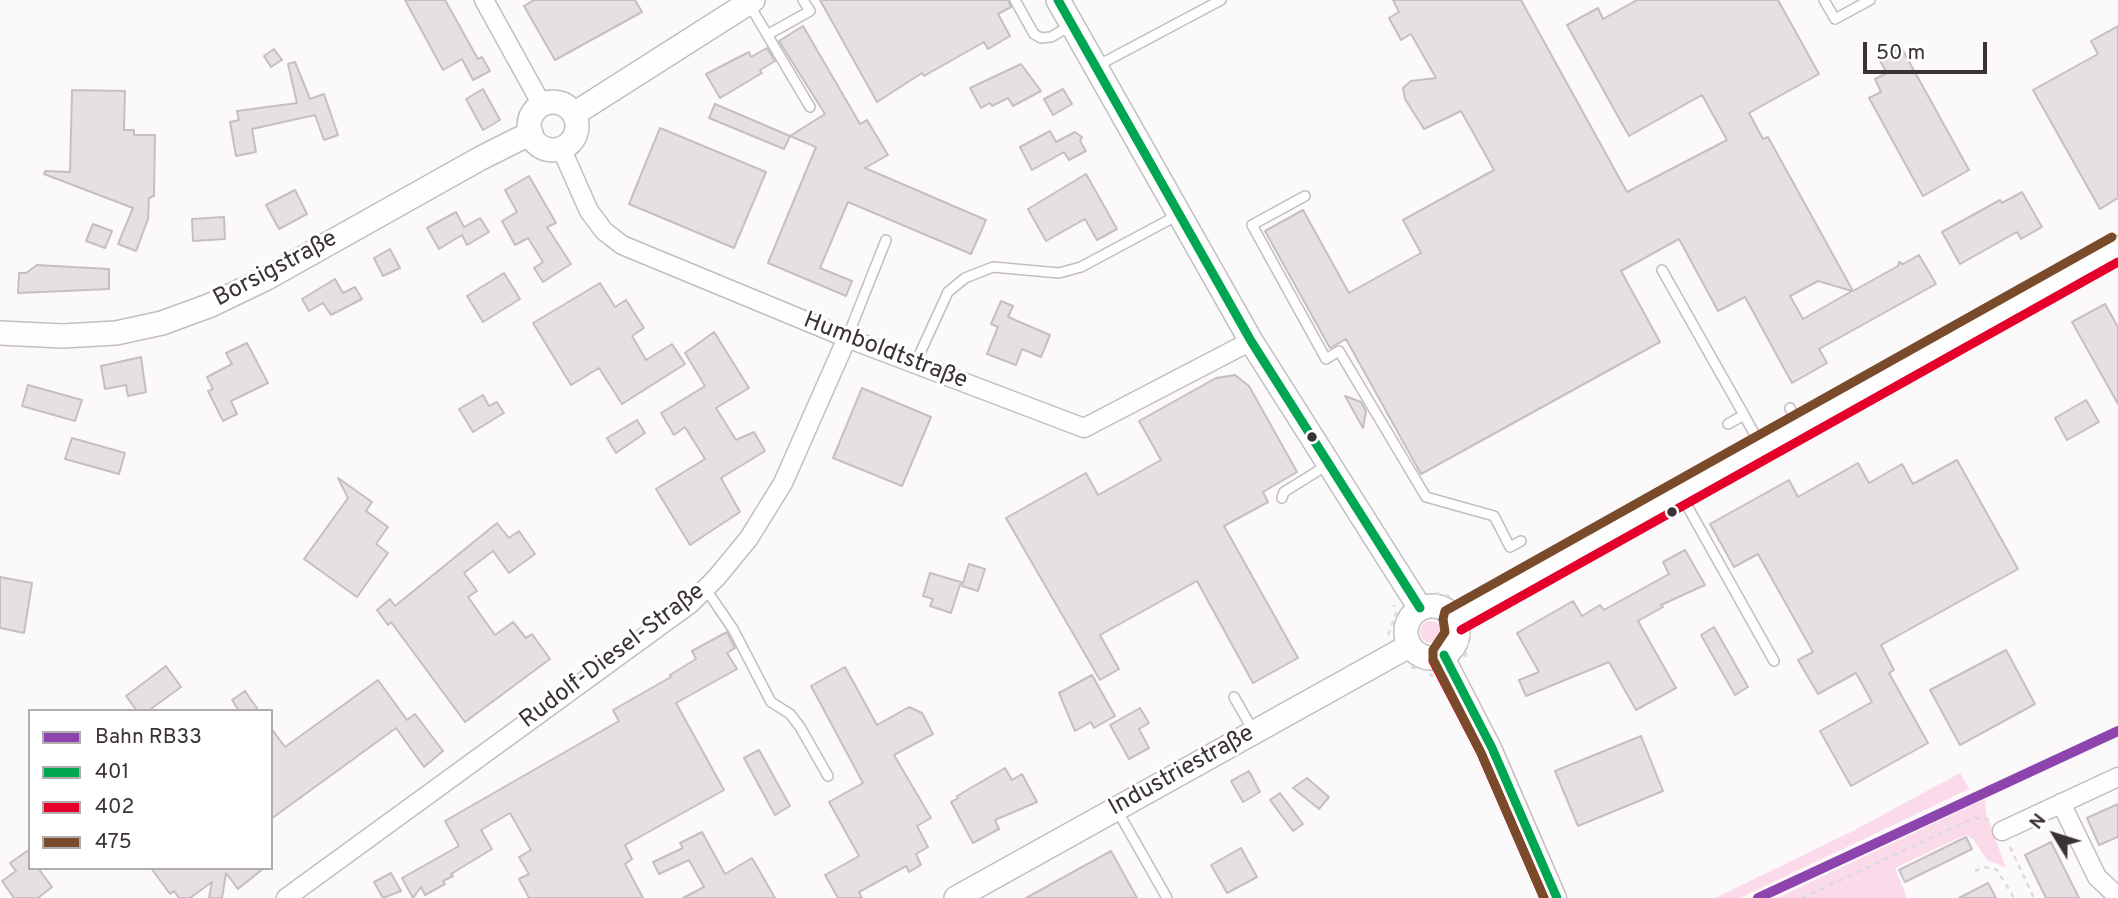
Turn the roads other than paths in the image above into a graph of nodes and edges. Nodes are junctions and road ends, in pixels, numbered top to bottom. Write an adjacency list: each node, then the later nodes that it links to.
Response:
1 (484, 0): 12 (street)
2 (803, 0): 10 (lane)
3 (1015, 0): 9 (lane)
4 (1058, 0): 9 (street)
5 (1221, 0): 11 (lane)
6 (1824, 0): 7 (lane)
7 (1870, 0)
8 (751, 1): 10 (lane); 14 (street)
9 (1072, 25): 11 (street)
10 (768, 35): 13 (lane)
11 (1096, 67): 18 (street)
12 (542, 105): 14 (street); 15 (street)
13 (810, 107)
14 (574, 114): 16 (street)
15 (531, 133): 16 (street); 22 (street, Borsigstraße)
16 (561, 148): 23 (street, Humboldtstraße)
17 (1305, 196): 32 (lane)
18 (1179, 215): 24 (street); 25 (lane)
19 (886, 240): 23 (lane)
20 (2118, 248): 28 (street)
21 (1662, 270): 26 (lane)
22 (0, 333)
23 (847, 338): 25 (street, Humboldtstraße); 33 (street, Rudolf-Diesel-Straße)
24 (1251, 341): 25 (street, Humboldtstraße); 29 (street)
25 (915, 364)
26 (1744, 415): 27 (lane); 28 (lane)
27 (1728, 424)
28 (1762, 447): 30 (street)
29 (1331, 463): 31 (lane); 34 (street)
30 (1680, 493): 35 (street); 38 (lane)
31 (1282, 498)
32 (1521, 541)
33 (705, 588): 41 (lane); 47 (street, Rudolf-Diesel-Straße)
34 (1420, 608): 35 (street); 36 (street)
35 (1455, 619): 37 (street)
36 (1409, 646): 37 (street); 40 (street, Industriestraße)
37 (1444, 656): 50 (street)
38 (1774, 661)
39 (1234, 697): 40 (lane)
40 (1254, 732): 44 (street, Industriestraße)
41 (828, 776)
42 (2118, 777): 43 (street)
43 (2062, 803): 45 (street); 46 (street)
44 (1116, 809): 48 (street, Industriestraße); 49 (lane)
45 (2002, 831)
46 (2118, 897)
47 (286, 898)
48 (956, 898)
49 (1167, 898)
50 (1557, 898)

